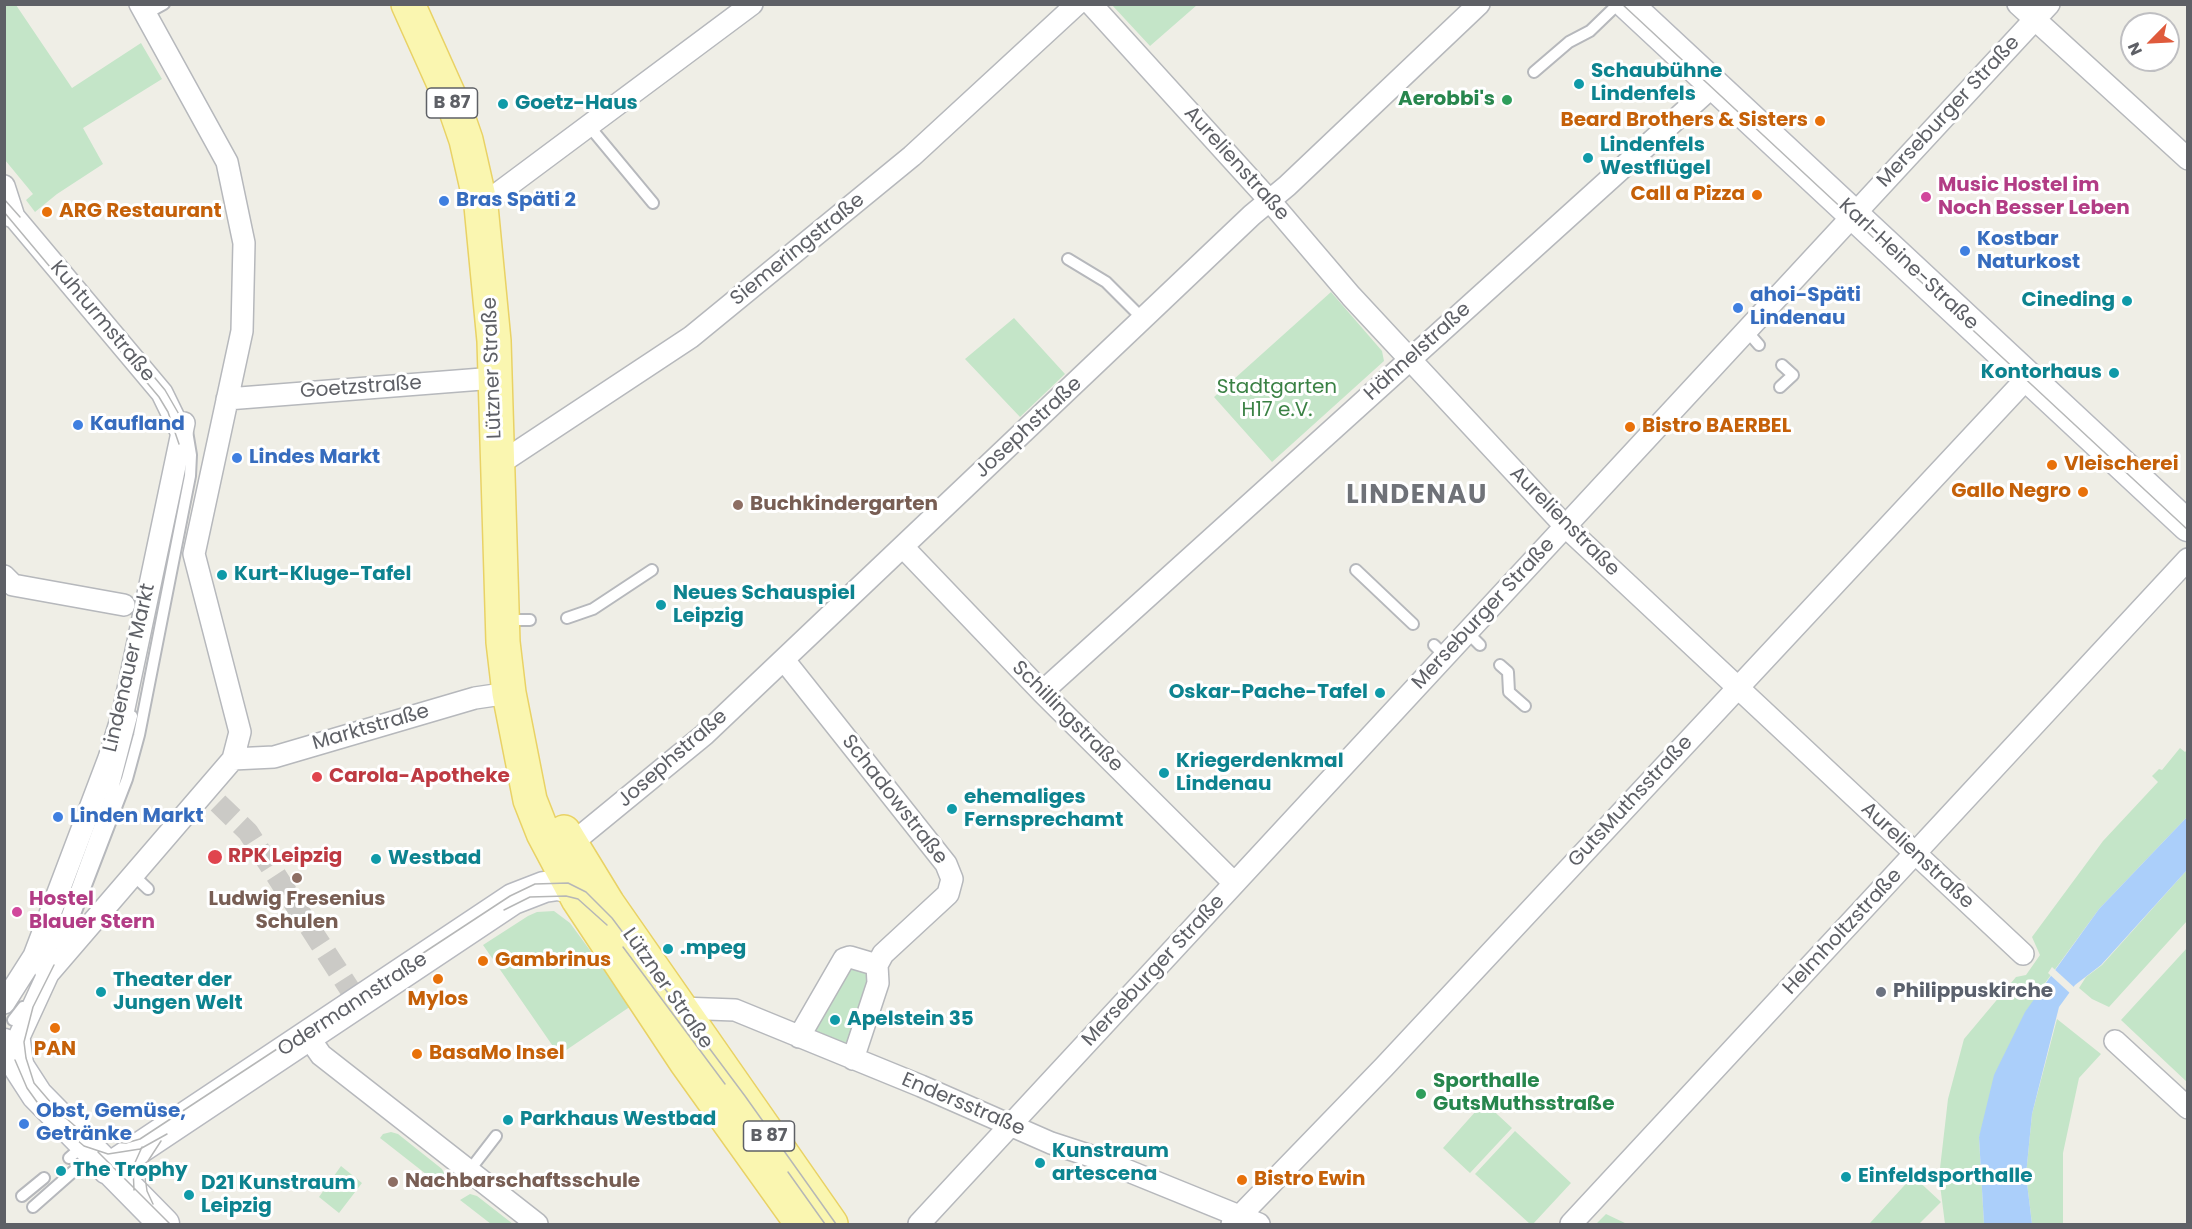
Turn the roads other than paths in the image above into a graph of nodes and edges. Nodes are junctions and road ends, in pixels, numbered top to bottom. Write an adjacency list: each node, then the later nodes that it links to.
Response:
1 (408, 4): 18 (main road, Lützner Straße / B 87)
2 (752, 4): 13 (street)
3 (1077, 4): 29 (street, Siemeringstraße)
4 (1091, 4): 16 (street, Aurelienstraße)
5 (1479, 4): 16 (street, Josephstraße)
6 (1617, 4): 11 (lane)
7 (1628, 4): 12 (street, Karl-Heine-Straße)
8 (2018, 4): 10 (street)
9 (150, 8): 27 (street)
10 (2043, 12): 14 (street); 19 (street, Merseburger Straße)
11 (1534, 72)
12 (1714, 85): 19 (street, Karl-Heine-Straße); 22 (street, Hähnelstraße)
13 (589, 126): 17 (lane); 18 (street)
14 (2187, 159)
15 (6, 201): 28 (street, Kuhturmstraße)
16 (1270, 201): 21 (street, Josephstraße); 22 (street, Aurelienstraße)
17 (653, 203)
18 (481, 206): 25 (main road, Lützner Straße / B 87)
19 (1853, 214): 24 (street, Karl-Heine-Straße); 31 (street, Merseburger Straße)
20 (1068, 259): 21 (lane)
21 (1143, 319): 32 (street, Josephstraße)
22 (1410, 360): 31 (street, Aurelienstraße); 43 (street, Hähnelstraße)
23 (1782, 366): 26 (lane)
24 (2028, 376): 30 (street, Karl-Heine-Straße); 42 (street, GutsMuthsstraße)
25 (495, 378): 27 (street, Goetzstraße); 29 (main road, Lützner Straße / B 87)
26 (1780, 387)
27 (227, 399): 47 (street)
28 (184, 438): 56 (lane); 60 (street, Lindenauer Markt)
29 (496, 466): 44 (main road, Lützner Straße / B 87)
30 (2187, 526)
31 (1566, 527): 42 (street, Aurelienstraße); 51 (street, Merseburger Straße)
32 (903, 547): 40 (street, Josephstraße); 43 (street, Schillingstraße)
33 (2187, 559): 49 (street, Helmholtzstraße)
34 (652, 570): 38 (lane)
35 (1356, 570): 39 (lane)
36 (4, 576): 37 (street)
37 (124, 605)
38 (567, 618)
39 (1413, 624)
40 (784, 660): 48 (street, Josephstraße); 57 (street, Schadowstraße)
41 (1500, 664): 45 (lane)
42 (1736, 687): 49 (street, Aurelienstraße); 73 (street, GutsMuthsstraße)
43 (1042, 692): 51 (street, Schillingstraße)
44 (509, 693): 46 (main road, Lützner Straße / B 87); 47 (street, Marktstraße)
45 (1525, 706)
46 (519, 743): 48 (main road, Lützner Straße / B 87); 52 (main road, Lützner Straße / B 87)
47 (233, 759): 50 (street)
48 (571, 844): 54 (main road, Lützner Straße / B 87)
49 (1914, 854): 55 (street, Aurelienstraße); 74 (street, Helmholtzstraße)
50 (132, 874): 53 (lane); 56 (street)
51 (1234, 883): 66 (street, Merseburger Straße)
52 (570, 886): 54 (street, Odermannstraße); 59 (main road, Lützner Straße / B 87); 61 (street, Odermannstraße)
53 (148, 889)
54 (608, 904): 59 (main road, Lützner Straße / B 87)
55 (2023, 954)
56 (54, 965): 60 (street)
57 (877, 965): 62 (street); 64 (street)
58 (735, 1010): 59 (street); 59 (street, Endersstraße); 62 (street, Endersstraße)
59 (678, 1019): 77 (main road, Lützner Straße / B 87); 78 (main road, Lützner Straße / B 87)
60 (16, 1029): 68 (street)
61 (307, 1035): 68 (street, Odermannstraße); 69 (street)
62 (799, 1037): 64 (street, Endersstraße)
63 (2115, 1041): 65 (street)
64 (853, 1059): 66 (street, Endersstraße)
65 (2187, 1108)
66 (1012, 1126): 73 (street, Endersstraße); 79 (street, Merseburger Straße)
67 (496, 1136): 69 (lane)
68 (89, 1156): 72 (lane); 75 (street)
69 (469, 1171): 76 (street)
70 (44, 1178): 71 (lane)
71 (22, 1196)
72 (33, 1207)
73 (1244, 1222)
74 (1577, 1223)
75 (164, 1224)
76 (537, 1224)
77 (802, 1224)
78 (831, 1224)
79 (919, 1224)

